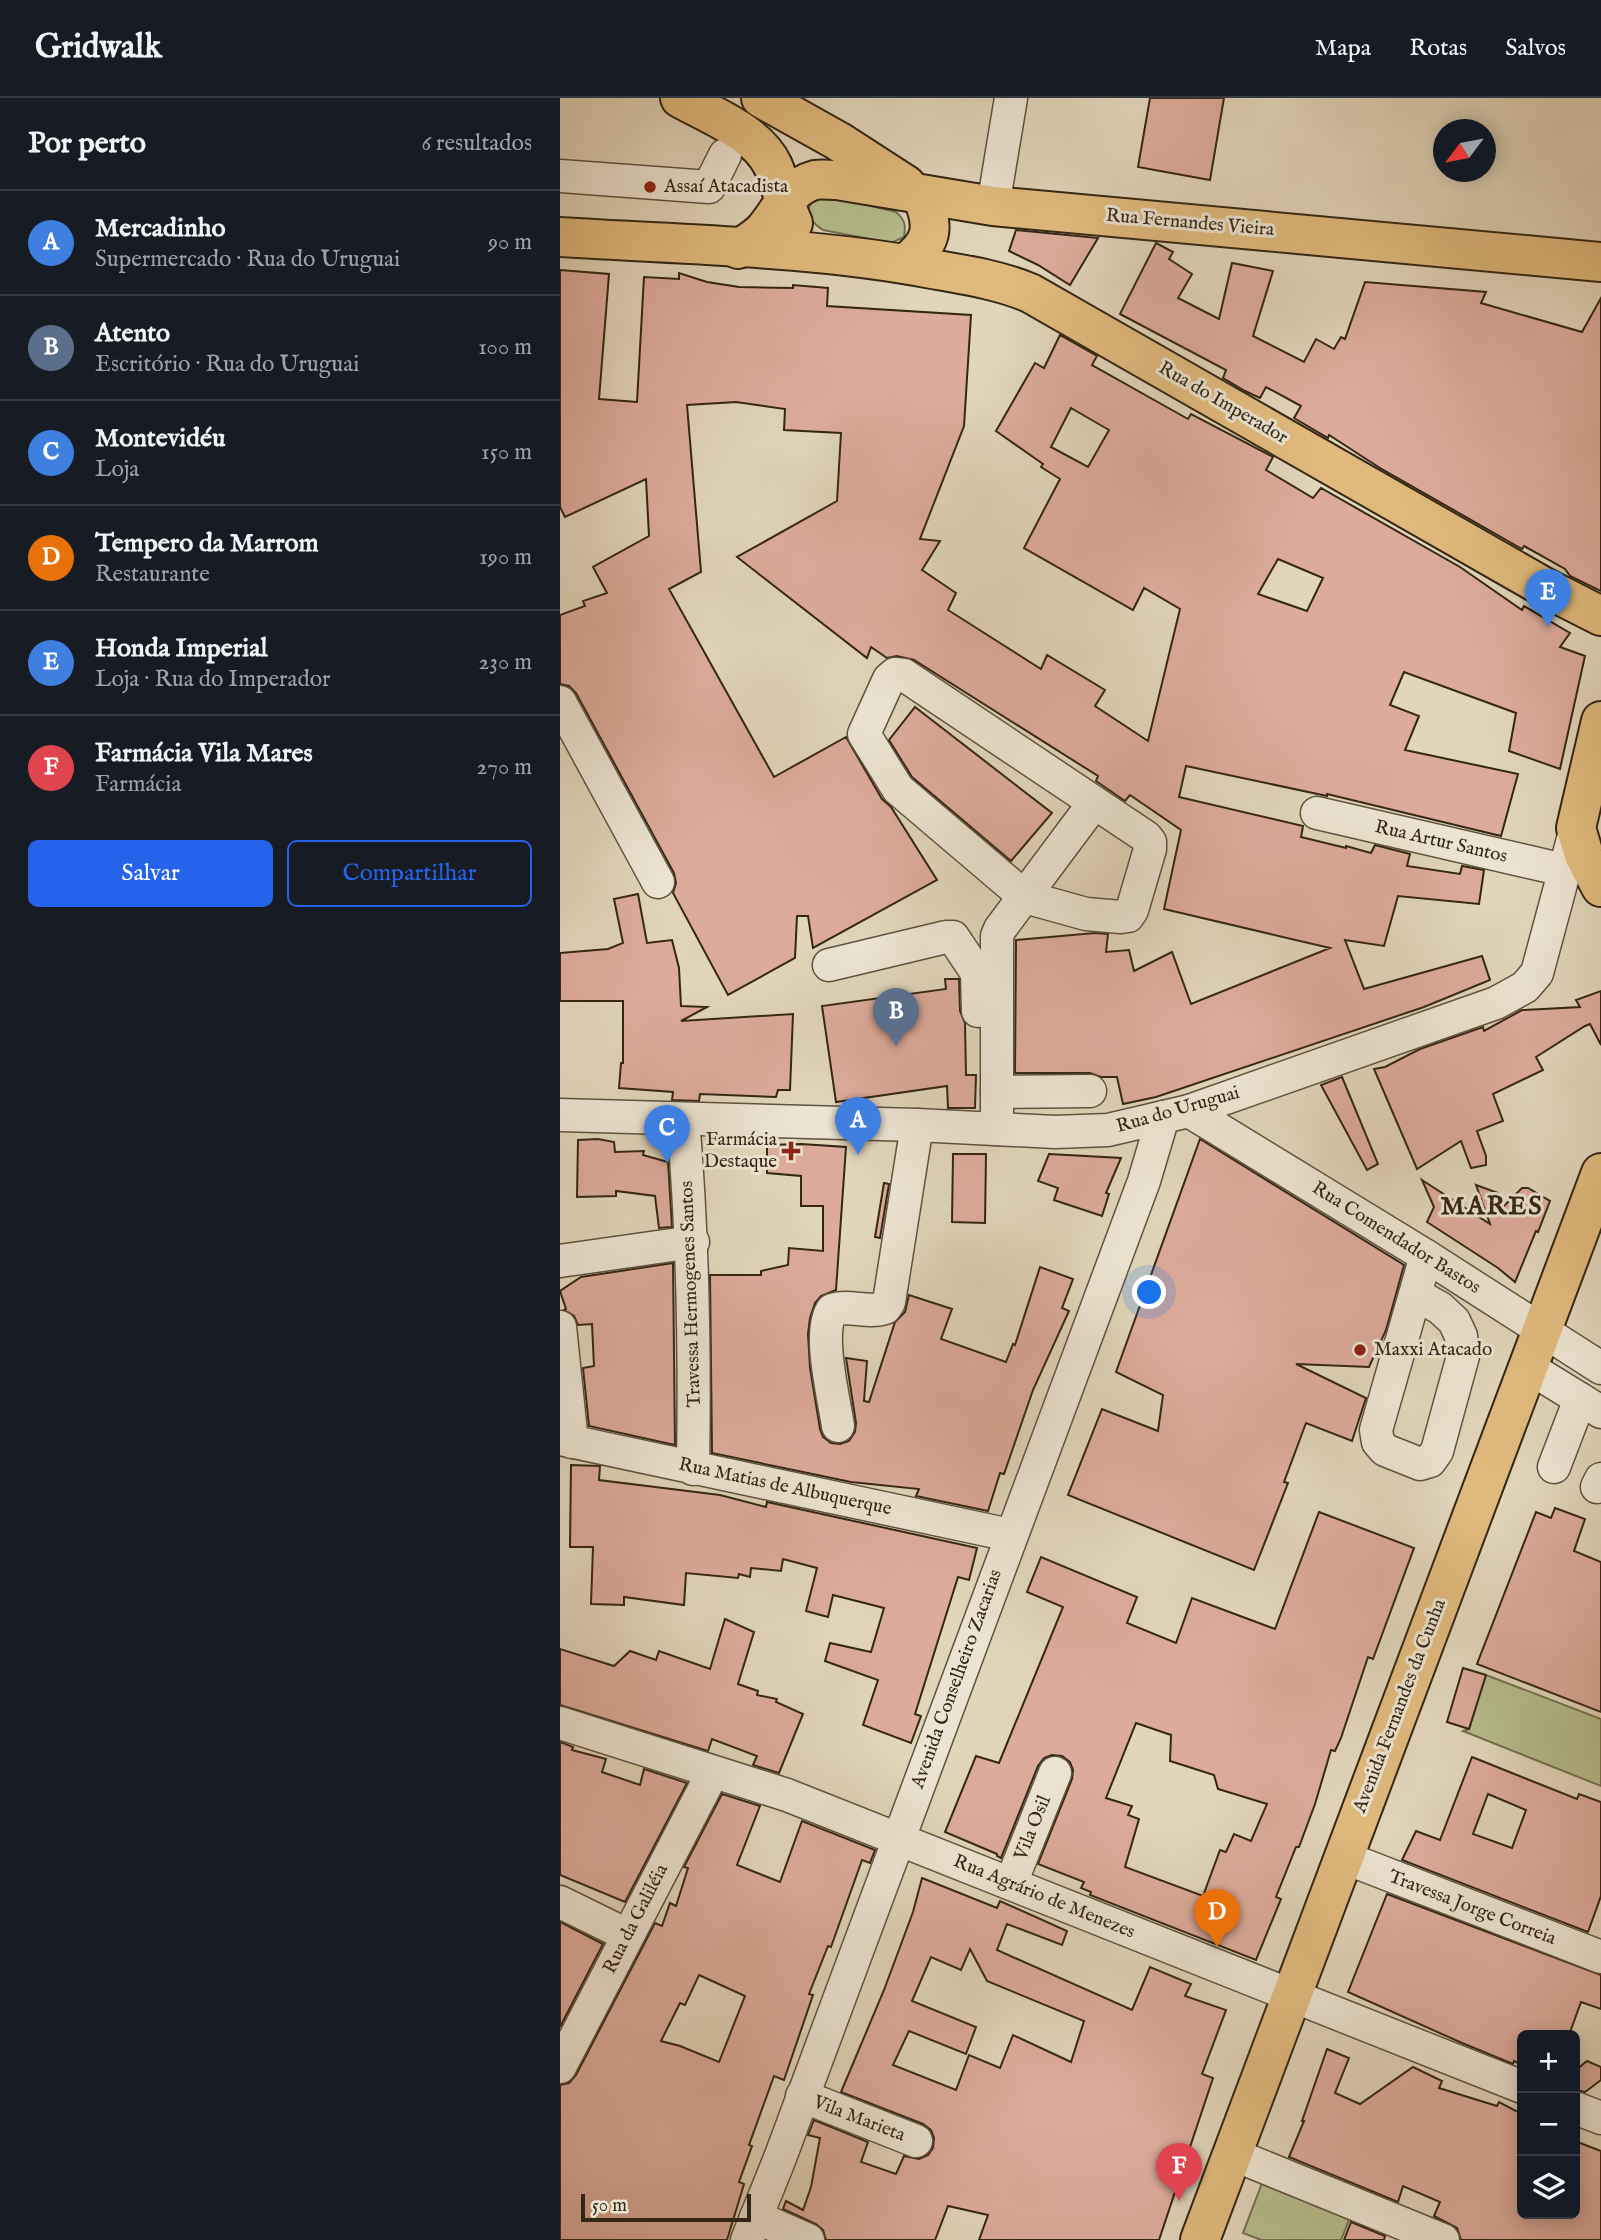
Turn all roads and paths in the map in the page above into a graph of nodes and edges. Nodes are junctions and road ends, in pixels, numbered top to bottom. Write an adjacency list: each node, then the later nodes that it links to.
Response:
1 (680, 98): 7 (main road)
2 (761, 98): 6 (main road)
3 (1011, 98): 8 (street)
4 (725, 155): 5 (street)
5 (560, 176)
6 (922, 196): 7 (main road, Rua Fernandes Vieira); 8 (main road, Rua Fernandes Vieira); 13 (main road)
7 (786, 199): 10 (main road); 11 (main road)
8 (993, 206): 12 (main road, Rua Fernandes Vieira)
9 (560, 237): 10 (main road, Rua do Imperador)
10 (738, 248): 11 (main road, Rua do Imperador)
11 (823, 254): 13 (main road, Rua do Imperador)
12 (1601, 262)
13 (905, 264): 14 (main road, Rua do Imperador)
14 (1601, 616)
15 (560, 702): 21 (street)
16 (1601, 721): 19 (main road)
17 (1094, 803): 23 (street); 23 (street); 23 (street)
18 (1317, 813): 20 (street, Rua Artur Santos)
19 (1576, 828): 20 (street, Rua do Uruguai); 22 (main road)
20 (1564, 870): 27 (street, Rua do Uruguai)
21 (658, 882)
22 (1601, 887)
23 (1025, 897): 26 (street)
24 (829, 965): 31 (street)
25 (1090, 1091): 26 (street)
26 (997, 1092): 31 (street)
27 (1176, 1114): 31 (street, Rua do Uruguai); 34 (street, Rua Comendador Bastos); 46 (street, Avenida Conselheiro Zacarias)
28 (560, 1115): 29 (street, Rua do Uruguai)
29 (683, 1119): 30 (street, Rua do Uruguai); 33 (street, Travessa Hermogenes Santos)
30 (917, 1125): 31 (street, Rua do Uruguai); 42 (street)
31 (990, 1129)
32 (1601, 1173): 38 (main road, Avenida Fernandes da Cunha)
33 (692, 1242): 35 (street); 45 (street, Travessa Hermogenes Santos)
34 (1426, 1256): 36 (street); 38 (street, Rua Comendador Bastos)
35 (560, 1261)
36 (1415, 1294): 36 (street)
37 (560, 1327): 43 (street)
38 (1542, 1330): 39 (main road, Avenida Fernandes da Cunha); 40 (street, Rua Comendador Bastos)
39 (1528, 1367): 41 (street); 51 (main road, Avenida Fernandes da Cunha)
40 (1601, 1368)
41 (1591, 1406): 44 (street)
42 (838, 1426)
43 (566, 1440): 45 (street, Rua Matias de Albuquerque)
44 (1554, 1467)
45 (693, 1469): 46 (street, Rua Matias de Albuquerque)
46 (1010, 1535): 50 (street, Avenida Conselheiro Zacarias)
47 (560, 1723): 48 (street, Rua Agrário de Menezes)
48 (713, 1772): 50 (street, Rua Agrário de Menezes); 54 (street, Rua da Galiléia)
49 (1055, 1773): 52 (street, Vila Osil)
50 (898, 1838): 52 (street, Rua Agrário de Menezes); 59 (street, Avenida Conselheiro Zacarias)
51 (1343, 1857): 55 (street, Travessa Jorge Correia); 56 (main road, Avenida Fernandes da Cunha)
52 (1011, 1883): 56 (street, Rua Agrário de Menezes)
53 (560, 1902): 54 (street)
54 (628, 1936): 57 (street, Rua da Galiléia)
55 (1601, 1957)
56 (1292, 1996): 58 (street, Rua Agrário de Menezes); 63 (main road, Avenida Fernandes da Cunha)
57 (560, 2067)
58 (1517, 2085)
59 (802, 2096): 62 (street, Vila Marieta); 64 (street, Avenida Conselheiro Zacarias)
60 (1580, 2110): 61 (street)
61 (1601, 2118)
62 (916, 2141)
63 (1232, 2154): 66 (main road, Avenida Fernandes da Cunha); 67 (street)
64 (751, 2229): 65 (street)
65 (808, 2240)
66 (1200, 2240)
67 (1443, 2240)

